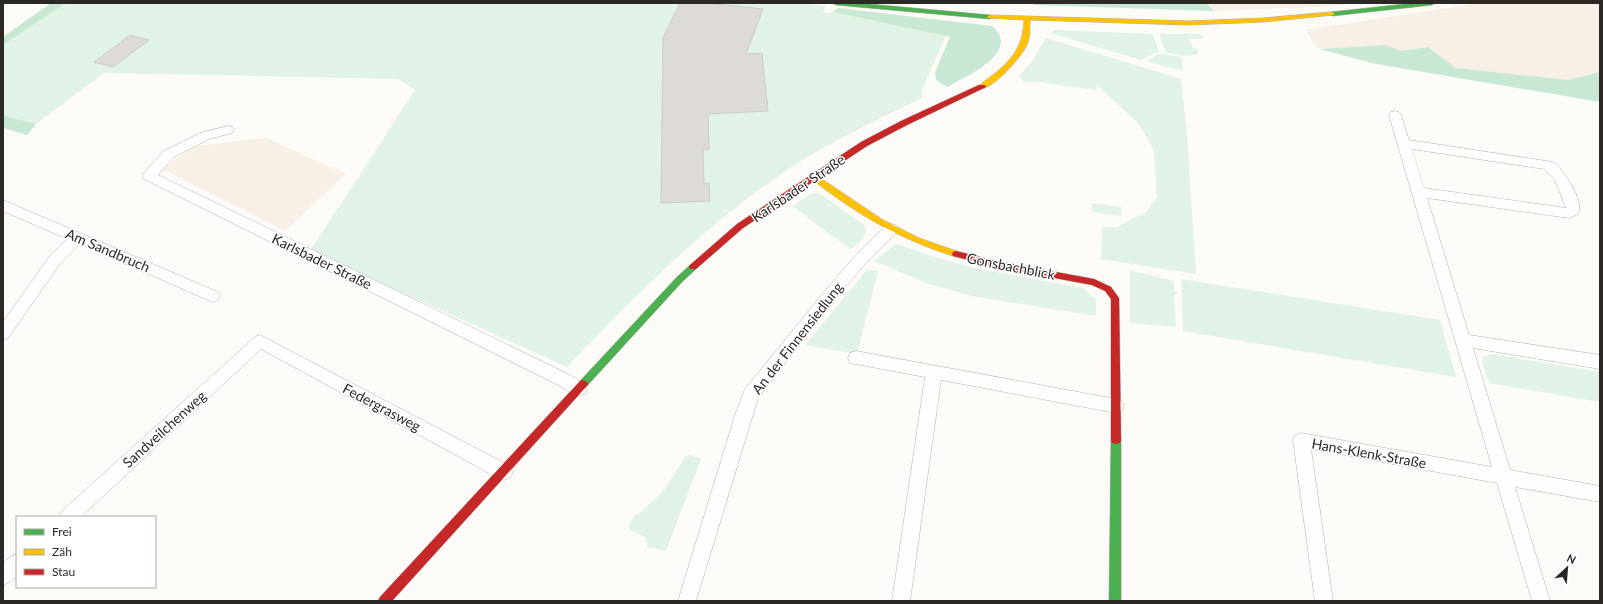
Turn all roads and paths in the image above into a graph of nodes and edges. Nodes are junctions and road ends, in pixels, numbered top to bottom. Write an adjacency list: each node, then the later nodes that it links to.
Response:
1 (836, 3): 5 (street)
2 (1432, 3): 3 (street)
3 (1415, 4): 5 (street)
4 (987, 7): 5 (street)
5 (1027, 17): 9 (street, Karlsbader Straße)
6 (1394, 115): 8 (street)
7 (228, 130): 21 (street, Karlsbader Straße)
8 (1403, 143): 10 (street); 10 (street)
9 (813, 176): 12 (street, Gonsbachblick); 21 (street, Karlsbader Straße)
10 (1418, 192): 16 (street)
11 (3, 204): 13 (street, Am Sandbruch)
12 (891, 229): 22 (street, Gonsbachblick); 30 (street, An der Finnensiedlung)
13 (78, 237): 14 (street, Am Sandbruch); 15 (street)
14 (213, 296)
15 (3, 334)
16 (1462, 340): 19 (street); 24 (street)
17 (260, 341): 23 (street, Federgrasweg); 26 (street, Sandveilchenweg)
18 (856, 358): 20 (street)
19 (1600, 362)
20 (934, 372): 22 (street); 31 (street)
21 (579, 389): 23 (street, Karlsbader Straße)
22 (1116, 406): 32 (street, Gonsbachblick)
23 (504, 472): 29 (street, Karlsbader Straße)
24 (1504, 478): 25 (street); 33 (street, Hans-Klenk-Straße); 34 (street)
25 (1600, 494)
26 (69, 516)
27 (16, 564): 28 (street)
28 (3, 576)
29 (384, 601)
30 (687, 601)
31 (900, 601)
32 (1115, 601)
33 (1324, 601)
34 (1541, 601)

